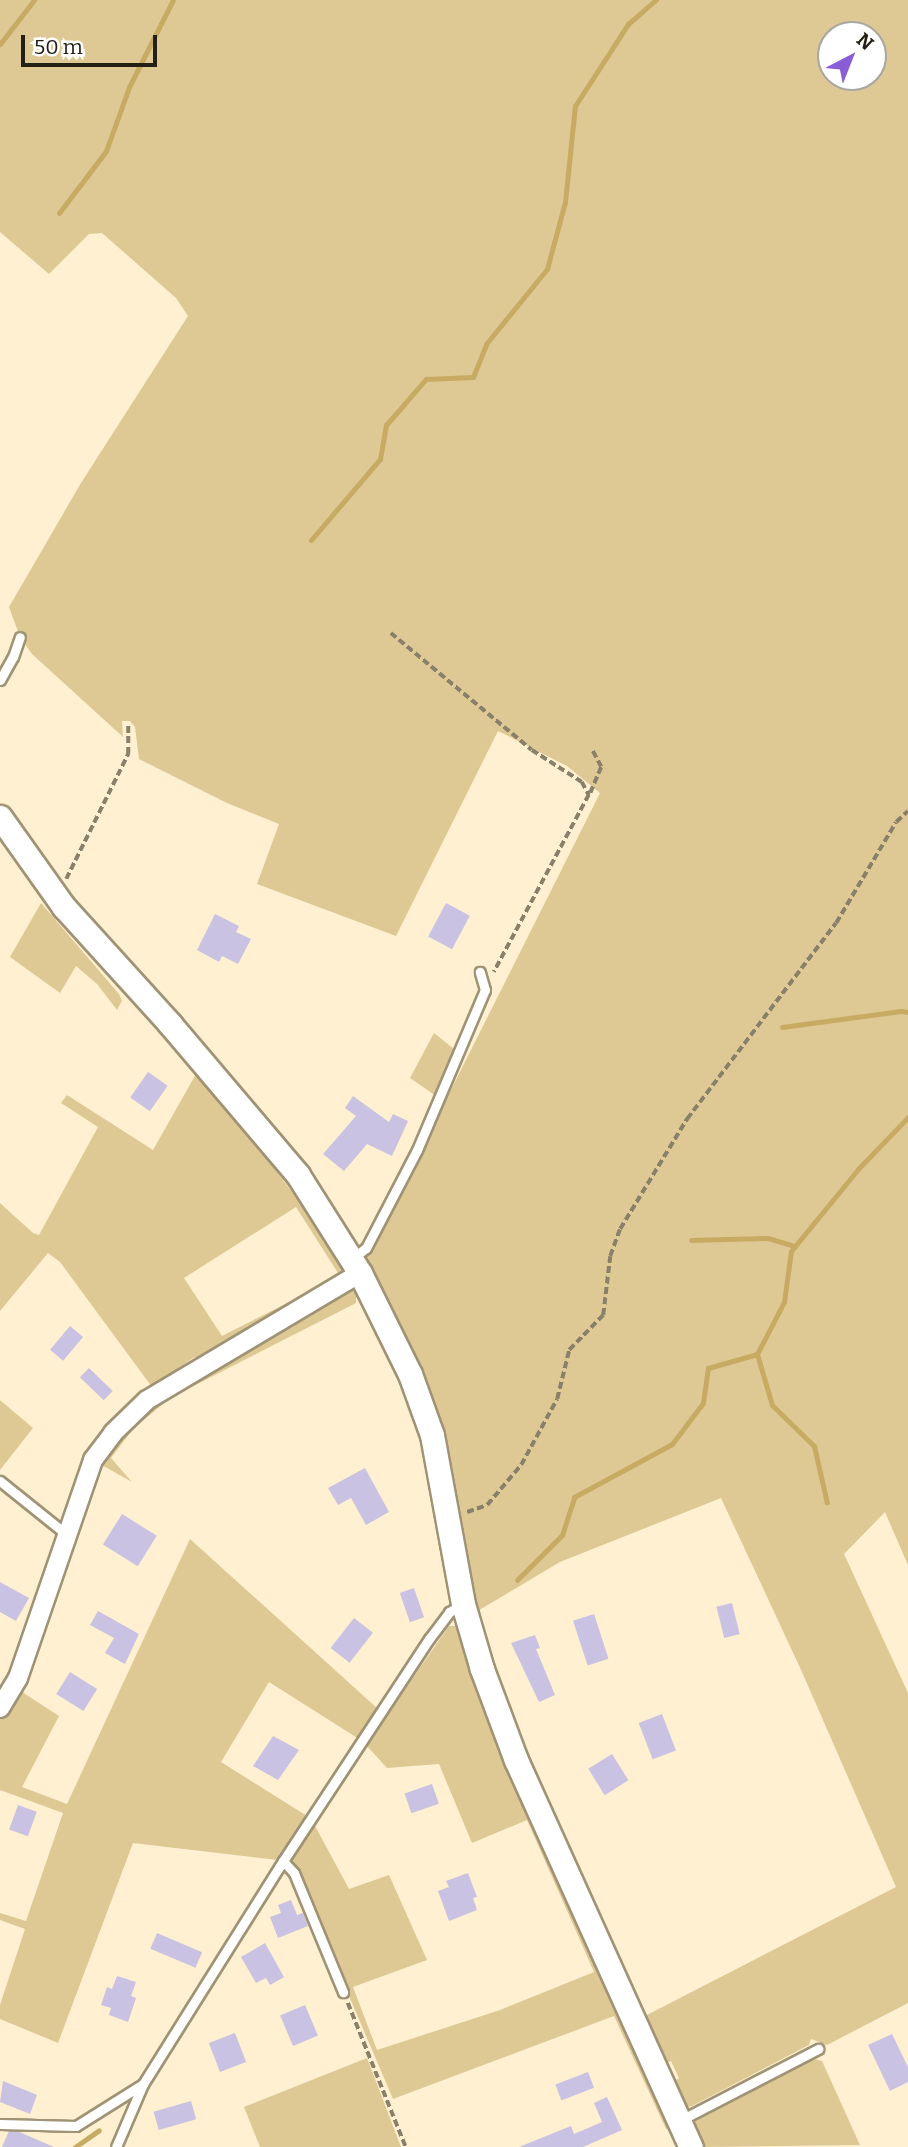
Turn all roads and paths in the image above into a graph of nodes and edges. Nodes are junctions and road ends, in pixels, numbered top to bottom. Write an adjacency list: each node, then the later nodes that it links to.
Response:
1 (391, 633): 6 (path)
2 (20, 637): 3 (lane)
3 (0, 680)
4 (128, 725): 9 (path)
5 (592, 750): 6 (path)
6 (589, 795): 11 (path)
7 (908, 811): 14 (path)
8 (0, 817): 9 (street)
9 (56, 896): 12 (street)
10 (480, 972): 11 (lane)
11 (485, 990): 12 (lane)
12 (356, 1266): 14 (street); 15 (street)
13 (0, 1481): 15 (lane)
14 (449, 1519): 16 (street)
15 (66, 1534): 17 (street)
16 (463, 1604): 18 (lane); 22 (street)
17 (0, 1708)
18 (283, 1861): 19 (lane); 21 (lane)
19 (343, 1992): 25 (path)
20 (818, 2049): 22 (lane)
21 (143, 2084): 23 (lane); 24 (lane)
22 (679, 2121): 26 (street)
23 (0, 2124)
24 (116, 2147)
25 (406, 2147)
26 (691, 2147)

